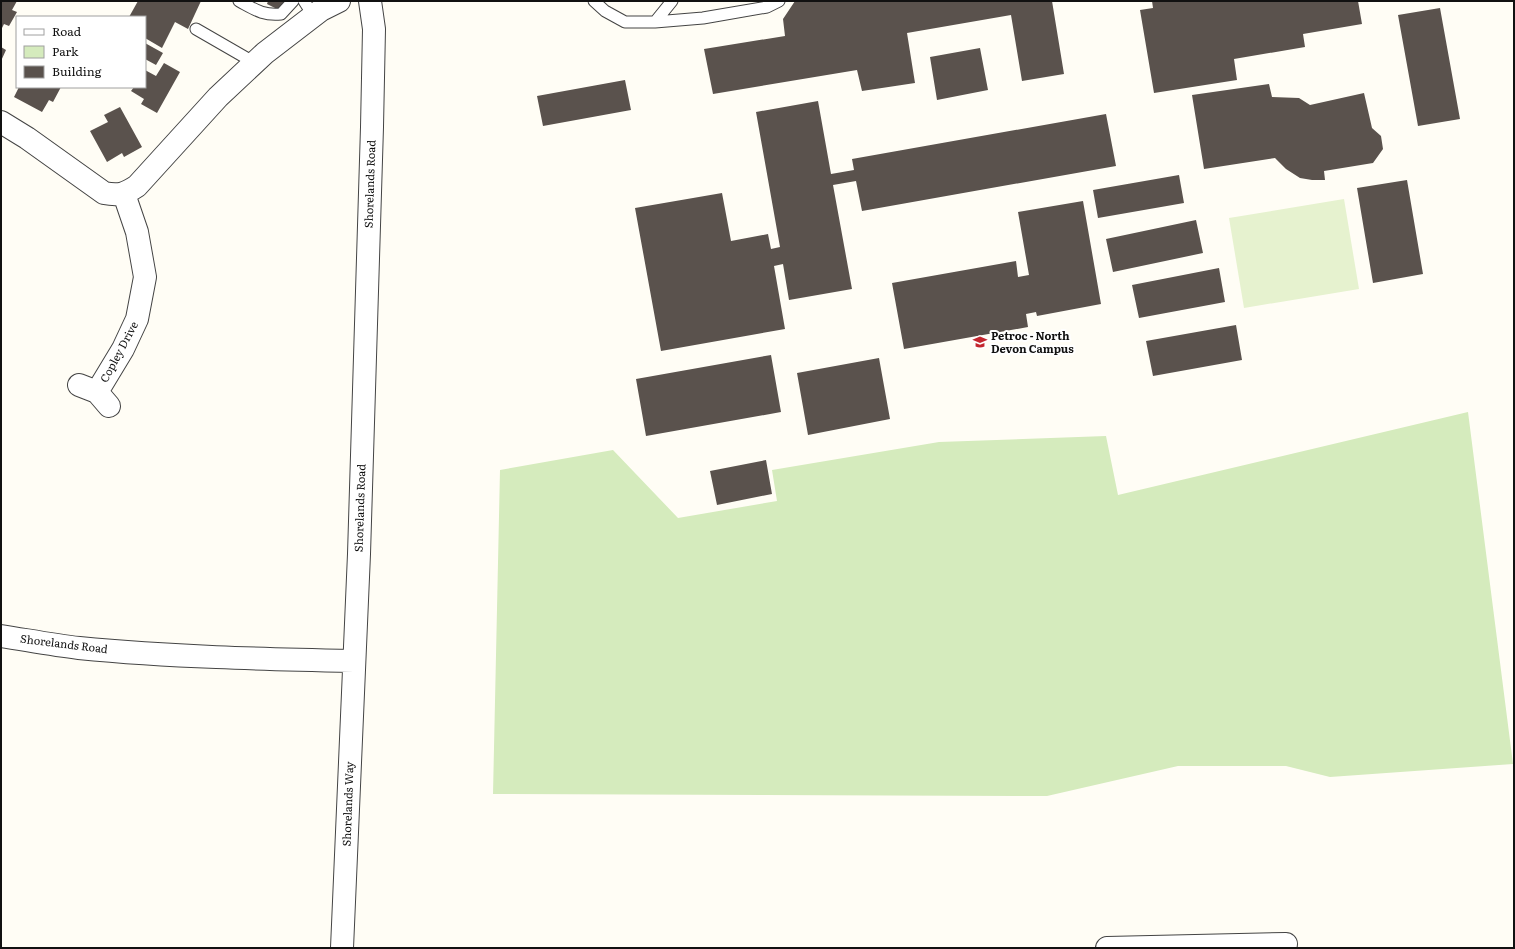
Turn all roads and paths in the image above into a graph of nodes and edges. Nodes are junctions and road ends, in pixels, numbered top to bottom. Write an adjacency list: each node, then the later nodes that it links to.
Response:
1 (239, 1): 2 (lane)
2 (293, 1)
3 (340, 1): 8 (street)
4 (370, 1): 16 (street, Shorelands Road)
5 (594, 1): 9 (lane)
6 (672, 1): 9 (lane)
7 (779, 1): 9 (lane)
8 (309, 8): 11 (street)
9 (655, 22)
10 (196, 29): 11 (lane)
11 (260, 58): 13 (street)
12 (1, 122): 13 (street)
13 (124, 194): 14 (street, Copley Drive)
14 (95, 394)
15 (1, 636): 16 (street, Shorelands Road)
16 (354, 661): 19 (street, Shorelands Way)
17 (1286, 944): 18 (street)
18 (1205, 947): 20 (street)
19 (342, 948)
20 (1106, 948)

